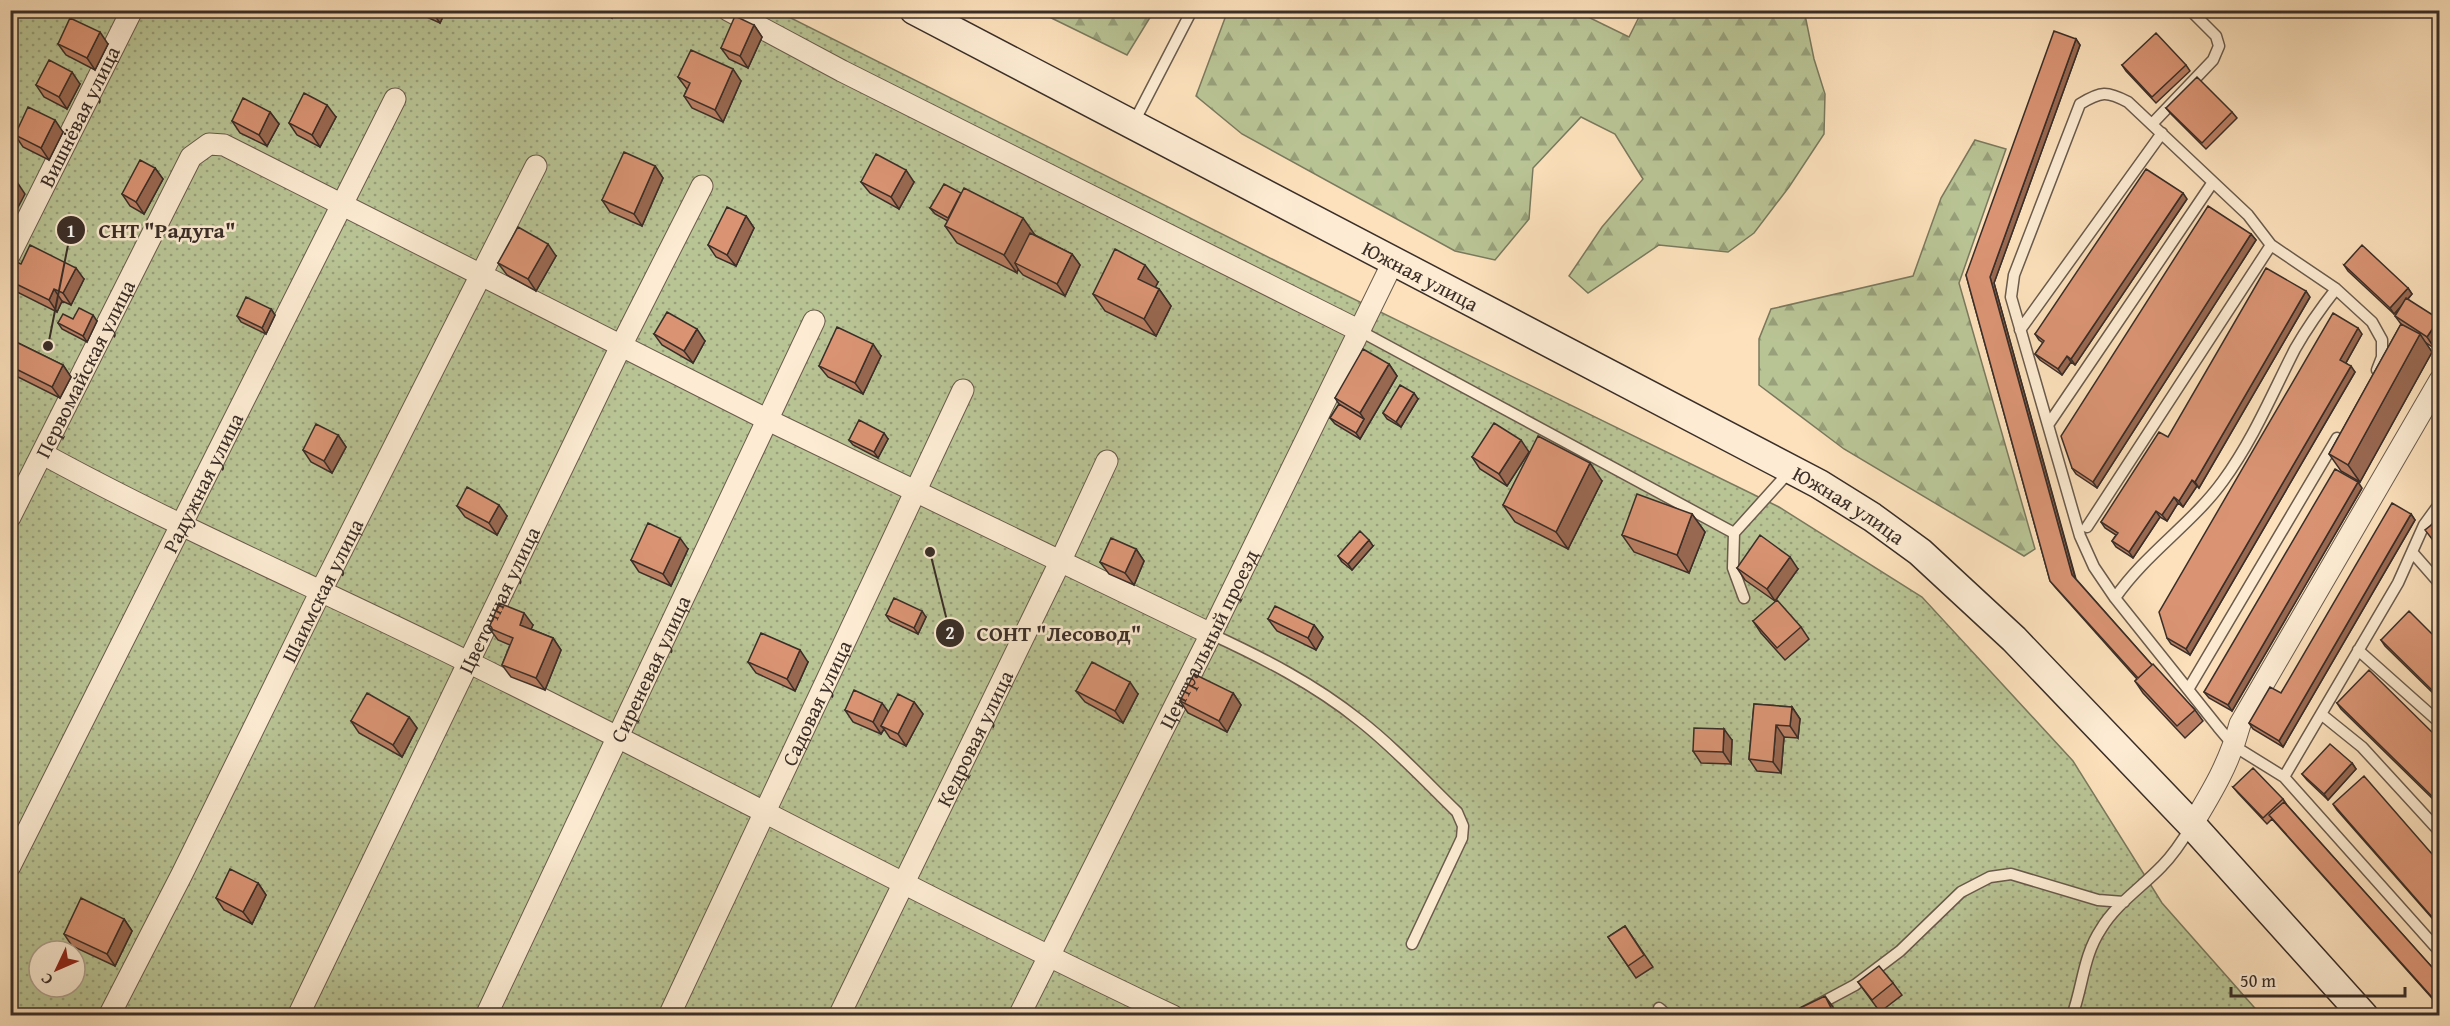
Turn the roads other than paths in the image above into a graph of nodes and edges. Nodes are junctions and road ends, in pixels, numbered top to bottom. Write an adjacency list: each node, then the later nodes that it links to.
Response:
1 (132, 10): 15 (street, Вишнёвая улица)
2 (728, 10): 21 (street)
3 (914, 10): 7 (main road, Южная улица)
4 (1192, 10): 7 (lane)
5 (2190, 10): 8 (lane)
6 (395, 99): 13 (street, Радужная улица)
7 (1133, 124): 16 (main road, Южная улица)
8 (2152, 124): 9 (lane); 20 (lane)
9 (2162, 133): 11 (lane); 20 (lane)
10 (536, 166): 17 (street, Шаимская улица)
11 (2213, 182): 14 (lane); 27 (lane)
12 (702, 186): 22 (street, Цветочная улица)
13 (341, 204): 17 (street); 29 (street, Первомайская улица); 35 (street, Радужная улица)
14 (2271, 244): 18 (lane); 36 (lane)
15 (10, 254)
16 (1394, 260): 21 (street, Центральный проезд); 31 (main road, Южная улица)
17 (481, 275): 22 (street); 41 (street, Шаимская улица)
18 (2336, 289): 23 (lane); 43 (lane)
19 (814, 321): 26 (street, Сиреневая улица)
20 (2020, 330): 27 (lane)
21 (1360, 331): 37 (lane); 44 (street, Центральный проезд)
22 (621, 346): 26 (street); 46 (street, Цветочная улица)
23 (2374, 378)
24 (2439, 380): 51 (street)
25 (963, 390): 32 (street, Садовая улица)
26 (768, 420): 32 (street); 50 (street, Сиреневая улица)
27 (2048, 425): 43 (lane)
28 (2344, 428): 47 (lane)
29 (43, 454): 34 (street, Первомайская улица); 35 (street)
30 (1107, 461): 39 (street, Кедровая улица)
31 (1791, 469): 37 (lane); 54 (main road, Южная улица)
32 (914, 492): 39 (street); 53 (street, Садовая улица)
33 (2439, 503): 38 (lane)
34 (10, 517)
35 (182, 526): 41 (street); 56 (street, Радужная улица)
36 (2087, 527)
37 (1734, 533): 42 (lane)
38 (2412, 552): 40 (lane); 45 (lane)
39 (1061, 560): 44 (street); 57 (street, Кедровая улица)
40 (2439, 584)
41 (321, 591): 46 (street); 63 (street, Шаимская улица)
42 (1744, 598)
43 (2115, 598): 47 (lane)
44 (1211, 634): 59 (lane); 61 (street, Центральный проезд)
45 (2358, 650): 48 (lane); 49 (lane)
46 (470, 663): 50 (street); 64 (street, Цветочная улица)
47 (2189, 688): 51 (lane)
48 (2321, 714): 52 (lane); 55 (lane)
49 (2439, 723)
50 (617, 737): 53 (street); 65 (street, Сиреневая улица)
51 (2234, 746): 52 (lane); 54 (street)
52 (2284, 777): 60 (lane)
53 (765, 813): 57 (street); 66 (street, Садовая улица)
54 (2192, 825): 58 (lane); 73 (main road, Южная улица)
55 (2439, 832)
56 (10, 866)
57 (903, 883): 61 (street); 67 (street, Кедровая улица)
58 (2124, 902): 71 (lane); 72 (lane)
59 (1412, 944)
60 (2439, 952)
61 (1048, 957): 68 (street, Центральный проезд); 69 (street)
62 (1659, 1008): 70 (lane)
63 (110, 1016)
64 (298, 1016)
65 (486, 1016)
66 (669, 1016)
67 (838, 1016)
68 (1019, 1016)
69 (1173, 1016)
70 (1668, 1016)
71 (1797, 1016)
72 (2072, 1016)
73 (2364, 1016)

